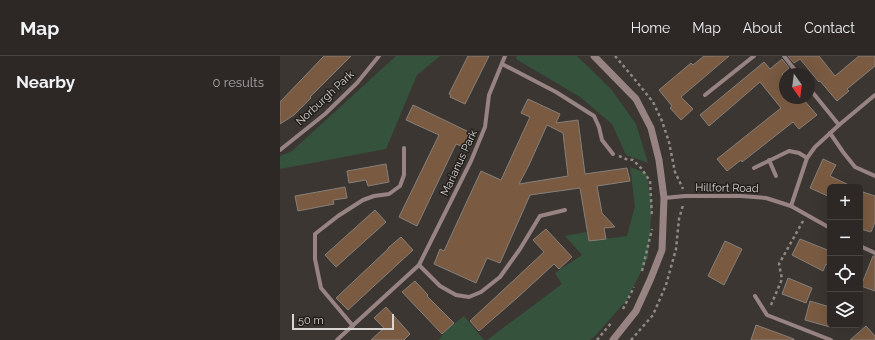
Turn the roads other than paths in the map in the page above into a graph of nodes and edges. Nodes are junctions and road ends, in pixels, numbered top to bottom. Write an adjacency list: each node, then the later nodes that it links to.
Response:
1 (379, 56): 14 (street, Norburgh Park)
2 (505, 56): 6 (street, Marianus Park)
3 (754, 56): 8 (street)
4 (784, 56): 7 (street)
5 (596, 57): 21 (street)
6 (502, 64): 15 (street); 27 (street, Marianus Park)
7 (793, 68)
8 (705, 95)
9 (815, 95): 11 (street)
10 (875, 95): 11 (street)
11 (839, 125): 12 (street)
12 (830, 133): 16 (street); 20 (street)
13 (404, 148): 29 (street)
14 (280, 150)
15 (613, 154)
16 (808, 158): 17 (street); 22 (street)
17 (769, 160): 18 (street); 19 (street)
18 (754, 168)
19 (776, 176)
20 (875, 176)
21 (664, 198): 22 (street, Hillfort Road); 31 (street)
22 (791, 206): 24 (street, Hillfort Road)
23 (565, 210): 27 (street)
24 (827, 226)
25 (863, 247): 26 (street)
26 (875, 253)
27 (419, 265): 29 (street, Marianus Park)
28 (755, 296): 32 (street)
29 (353, 326): 30 (street, Marianus Park)
30 (337, 340)
31 (613, 340)
32 (831, 340)

